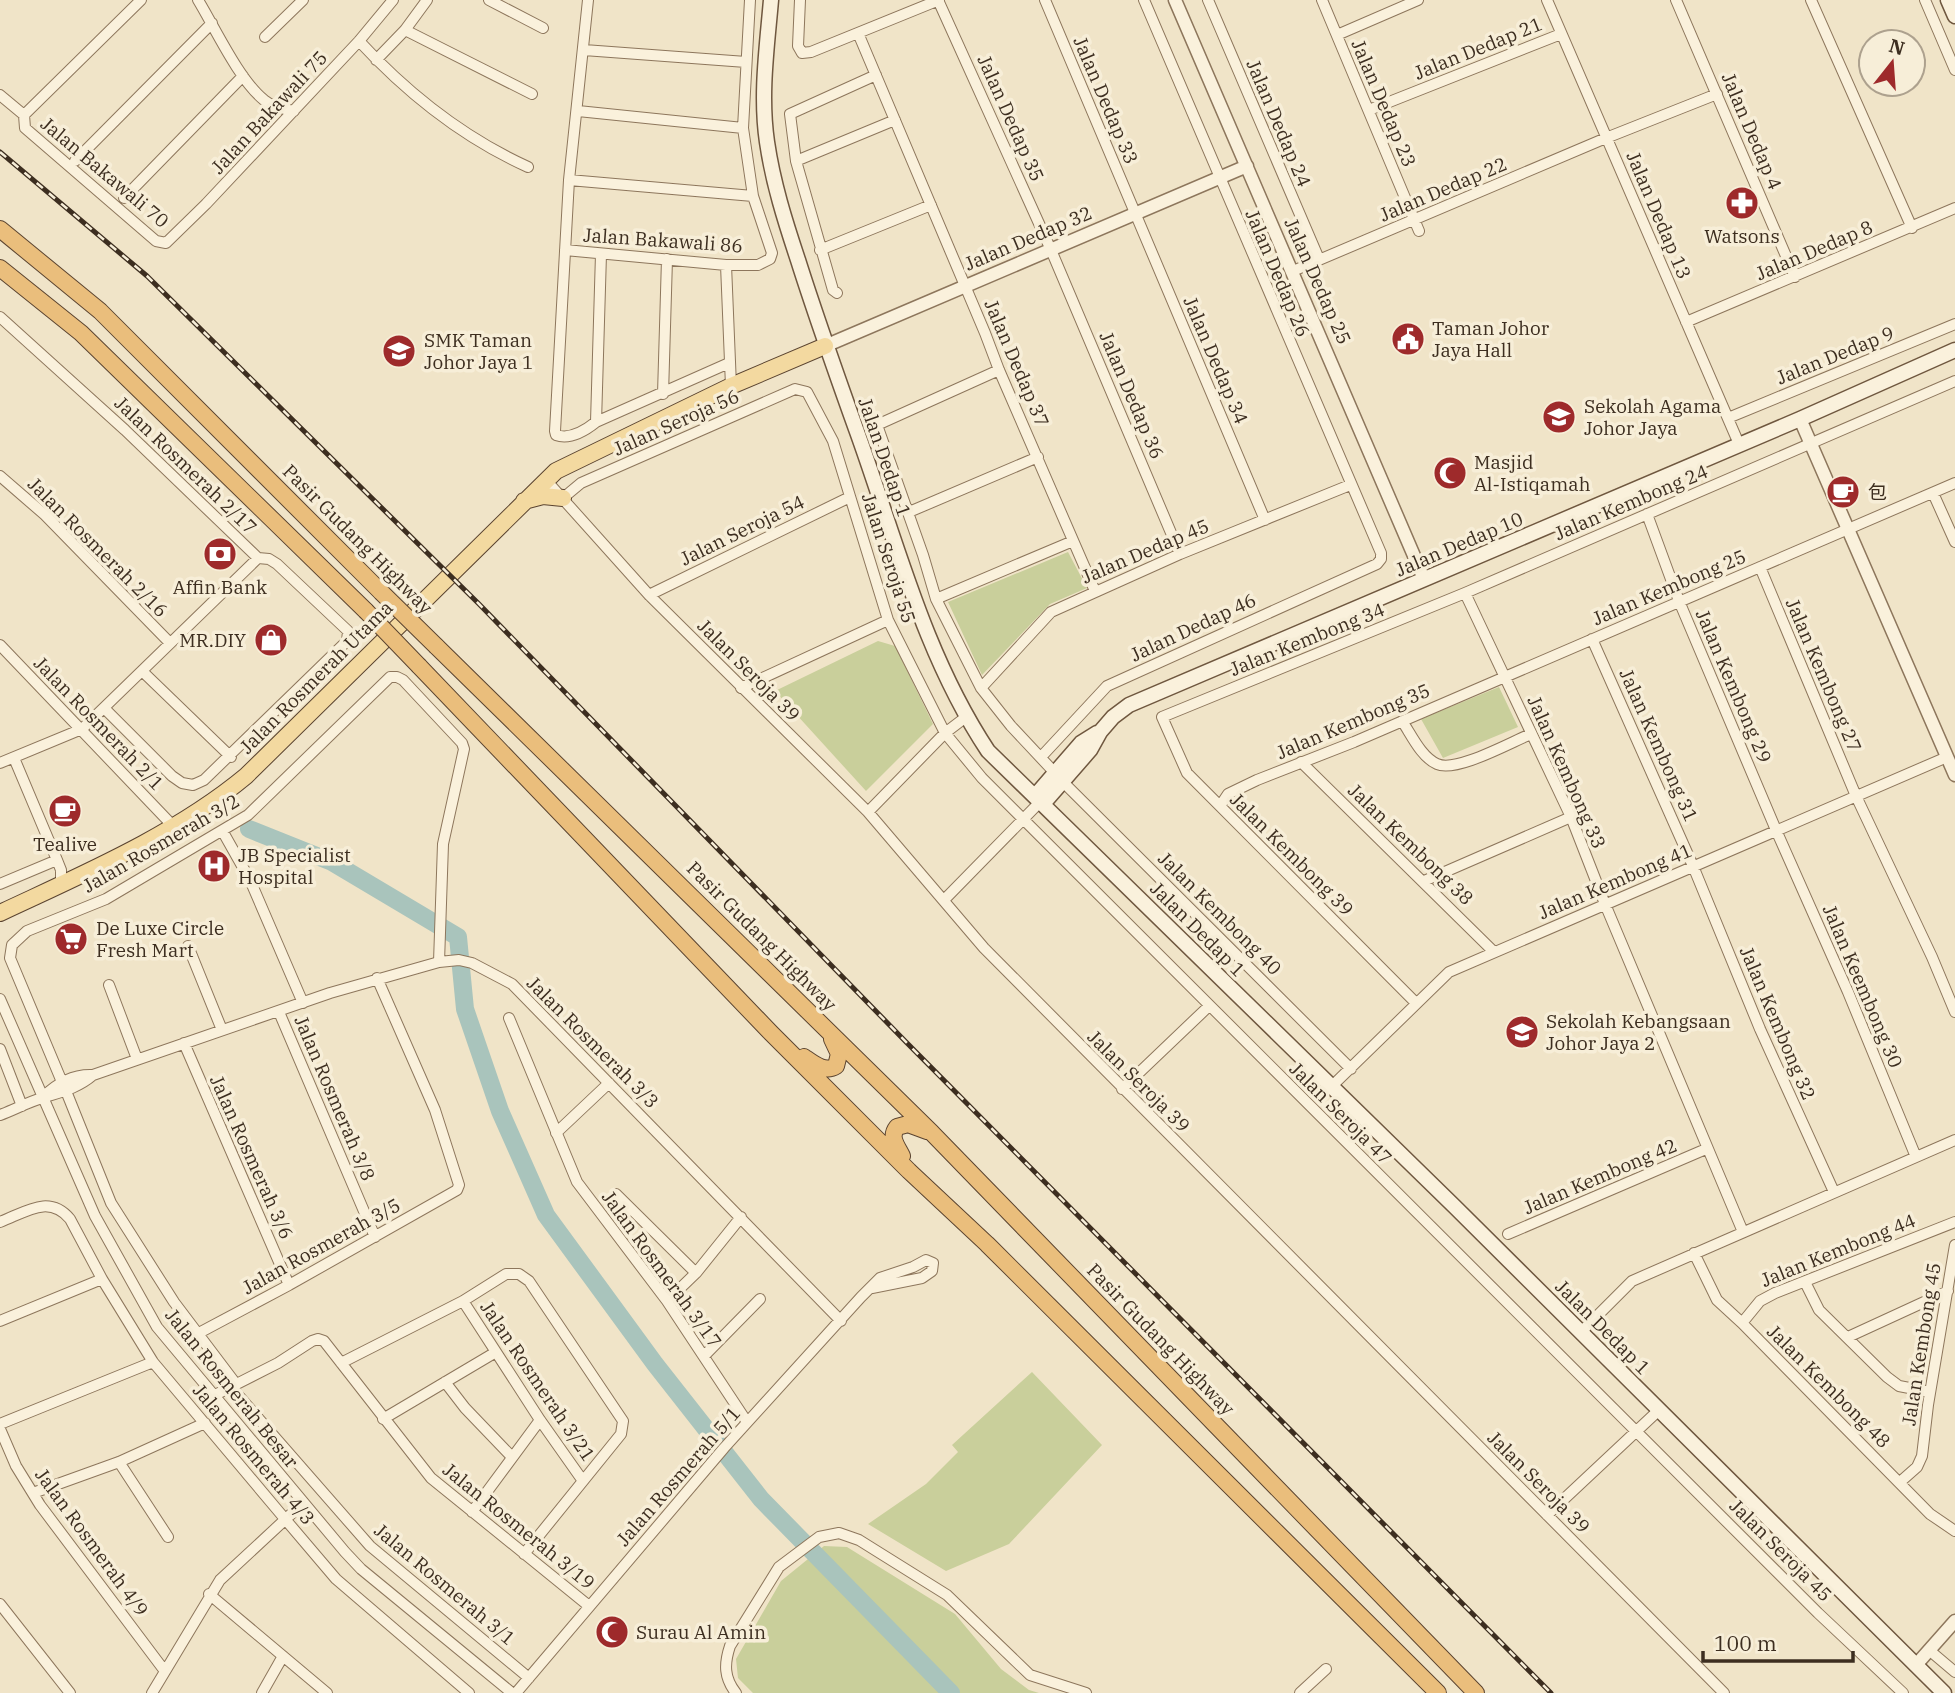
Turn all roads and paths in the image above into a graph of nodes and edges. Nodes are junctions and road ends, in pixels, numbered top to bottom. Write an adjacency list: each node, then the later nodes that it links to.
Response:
1 (141, 0): 44 (street)
2 (198, 0): 24 (street)
3 (303, 0): 30 (street)
4 (393, 0): 31 (street, Jalan Bakawali 75)
5 (427, 0): 26 (street)
6 (489, 0): 25 (street)
7 (587, 0): 32 (street)
8 (750, 0): 34 (street)
9 (772, 0): 79 (main road, Jalan Dedap 1)
10 (800, 0): 27 (street)
11 (938, 0): 27 (street); 66 (street, Jalan Dedap 35)
12 (1045, 0): 58 (street, Jalan Dedap 33)
13 (1144, 0): 52 (street, Jalan Dedap 26)
14 (1175, 0): 50 (street, Jalan Dedap 25)
15 (1208, 0): 69 (street, Jalan Dedap 24)
16 (1322, 0): 29 (street, Jalan Dedap 23)
17 (1418, 0): 29 (street)
18 (1546, 0): 28 (street, Jalan Dedap 13)
19 (1676, 0): 39 (street, Jalan Dedap 4)
20 (1811, 0): 60 (street)
21 (1925, 0): 35 (street)
22 (1948, 0): 23 (main road)
23 (1955, 16)
24 (212, 23): 37 (street); 48 (street)
25 (543, 29)
26 (405, 30): 33 (street); 38 (street)
27 (858, 33): 36 (street, Jalan Dedap 37)
28 (1561, 34): 41 (street, Jalan Dedap 21); 47 (street, Jalan Dedap 13)
29 (1336, 35): 41 (street, Jalan Dedap 23)
30 (265, 37)
31 (359, 41): 33 (street); 42 (street, Jalan Bakawali 75)
32 (584, 50): 34 (street); 43 (street)
33 (376, 60): 51 (street)
34 (746, 62): 46 (street)
35 (1955, 70)
36 (876, 75): 45 (street, Jalan Dedap 37); 49 (street)
37 (243, 76): 42 (street); 55 (street)
38 (532, 94)
39 (1717, 94): 47 (street, Jalan Dedap 22); 73 (street, Jalan Dedap 4)
40 (0, 95): 44 (street, Jalan Bakawali 70)
41 (1369, 110): 59 (street, Jalan Dedap 23)
42 (294, 111): 63 (street, Jalan Bakawali 75)
43 (578, 111): 46 (street); 53 (street)
44 (24, 115): 63 (street, Jalan Bakawali 70)
45 (895, 120): 49 (street); 56 (street, Jalan Dedap 37)
46 (743, 128): 54 (street)
47 (1606, 138): 59 (street, Jalan Dedap 22); 77 (street, Jalan Dedap 13)
48 (75, 161)
49 (796, 161): 65 (street)
50 (1247, 166): 52 (street, Jalan Dedap 32); 72 (street, Jalan Dedap 25)
51 (528, 167)
52 (1219, 179): 58 (street, Jalan Dedap 32); 96 (street, Jalan Dedap 26)
53 (569, 180): 54 (street); 64 (street)
54 (753, 195): 70 (street, Jalan Bakawali 86)
55 (124, 198)
56 (931, 205): 65 (street); 74 (street, Jalan Dedap 37)
57 (1955, 208): 60 (street, Jalan Dedap 8)
58 (1135, 214): 66 (street, Jalan Dedap 32); 103 (street, Jalan Dedap 34)
59 (1415, 219): 62 (street, Jalan Dedap 23); 69 (street, Jalan Dedap 22)
60 (1912, 228): 73 (street, Jalan Dedap 8)
61 (0, 229): 169 (highway, Pasir Gudang Highway, bridge)
62 (1419, 231)
63 (166, 243)
64 (565, 250): 67 (street, Jalan Bakawali 86); 89 (street)
65 (820, 250): 75 (street)
66 (1051, 250): 74 (street, Jalan Dedap 32); 107 (street, Jalan Dedap 36)
67 (601, 254): 68 (street, Jalan Bakawali 86); 89 (street)
68 (667, 259): 70 (street, Jalan Bakawali 86); 86 (street)
69 (1319, 260): 72 (street, Jalan Dedap 22)
70 (726, 265): 81 (street)
71 (0, 268): 171 (highway, bridge)
72 (1293, 271): 111 (street, Jalan Dedap 25)
73 (1795, 276): 77 (street, Jalan Dedap 8)
74 (965, 286): 79 (street, Jalan Dedap 32); 82 (street, Jalan Dedap 37)
75 (837, 293)
76 (0, 317): 108 (street, Jalan Rosmerah 2/17)
77 (1686, 322): 87 (street, Jalan Dedap 13)
78 (1955, 324): 87 (street, Jalan Dedap 9)
79 (825, 346): 84 (main road, Jalan Rosmerah Utama); 126 (main road, Jalan Dedap 1)
80 (1955, 350): 88 (main road, Jalan Dedap 10)
81 (729, 363): 84 (street); 86 (street)
82 (999, 370): 92 (street, Jalan Dedap 37); 101 (street, Jalan Kembong 40)
83 (1955, 381): 91 (street, Jalan Kembong 24)
84 (731, 386): 94 (main road, Jalan Rosmerah Utama)
85 (807, 392): 98 (street, Jalan Seroja 55); 99 (street, Jalan Seroja 56)
86 (663, 394): 89 (street)
87 (1728, 418): 90 (street, Jalan Dedap 13)
88 (1800, 419): 90 (main road, Jalan Dedap 10); 91 (street)
89 (596, 422)
90 (1739, 444): 111 (main road, Jalan Dedap 10)
91 (1811, 444): 102 (street, Jalan Kembong 24); 104 (street)
92 (1038, 457): 101 (street); 105 (street, Jalan Dedap 37)
93 (0, 476): 119 (street, Jalan Rosmerah 2/16)
94 (545, 479): 99 (street, Jalan Seroja 39); 100 (main road, Jalan Rosmerah Utama)
95 (1955, 482): 97 (street, Jalan Kembong 25)
96 (1350, 485): 103 (street, Jalan Dedap 45); 109 (street, Jalan Dedap 26)
97 (1933, 493): 104 (street, Jalan Kembong 25); 106 (street)
98 (850, 497): 114 (street, Jalan Seroja 54); 117 (street, Jalan Seroja 55)
99 (563, 498): 100 (main road); 114 (street, Jalan Seroja 39)
100 (521, 502): 146 (main road, Jalan Rosmerah Utama)
101 (908, 512): 115 (street, Jalan Kembong 40)
102 (1647, 514): 113 (street, Jalan Kembong 24); 116 (street, Jalan Kembong 29)
103 (1265, 520): 107 (street, Jalan Dedap 45)
104 (1847, 530): 110 (street, Jalan Kembong 25); 134 (street)
105 (1073, 541): 112 (street, Jalan Dedap 37); 115 (street)
106 (1955, 542)
107 (1180, 554): 112 (street, Jalan Dedap 45)
108 (258, 558): 119 (street); 132 (street, Jalan Rosmerah 2/17)
109 (1381, 559): 133 (street, Jalan Dedap 46)
110 (1760, 567): 116 (street, Jalan Kembong 25); 140 (street, Jalan Kembong 27)
111 (1424, 579): 139 (main road, Jalan Dedap 10)
112 (1095, 591): 124 (street, Jalan Dedap 45)
113 (1465, 593): 122 (street, Jalan Kembong 33); 127 (street, Jalan Kembong 34)
114 (649, 595): 123 (street, Jalan Seroja 39)
115 (936, 599): 124 (street, Jalan Kembong 40)
116 (1679, 601): 118 (street, Jalan Kembong 25); 147 (street, Jalan Kembong 29)
117 (888, 620): 123 (street); 130 (street, Jalan Seroja 55)
118 (1592, 639): 122 (street, Jalan Kembong 25); 150 (street, Jalan Kembong 31)
119 (170, 643): 121 (street)
120 (0, 645): 129 (street, Jalan Rosmerah 2/1)
121 (142, 671): 125 (street); 132 (street)
122 (1504, 676): 128 (street, Jalan Kembong 35); 131 (street, Jalan Kembong 33)
123 (741, 688): 143 (street, Jalan Seroja 39)
124 (981, 688): 133 (street, Jalan Kembong 40)
125 (104, 708): 129 (street); 132 (street, Jalan Rosmerah 2/17)
126 (966, 717): 130 (street); 141 (main road, Jalan Dedap 1)
127 (1162, 717): 142 (street, Jalan Kembong 39)
128 (1402, 721): 131 (street); 136 (street, Jalan Kembong 35)
129 (82, 729): 135 (street); 146 (street, Jalan Rosmerah 2/1)
130 (945, 733): 143 (street); 145 (street, Jalan Seroja 55)
131 (1531, 734): 144 (street, Jalan Kembong 33)
132 (231, 757)
133 (1041, 757): 139 (street, Jalan Kembong 40)
134 (1947, 757): 138 (street); 140 (street, Jalan Kembong 41)
135 (14, 758): 137 (street); 149 (street)
136 (1301, 762): 142 (street, Jalan Kembong 35); 151 (street, Jalan Kembong 38)
137 (0, 764)
138 (1955, 775)
139 (1059, 778): 141 (main road, Jalan Dedap 10); 175 (street, Jalan Kembong 40)
140 (1856, 796): 147 (street, Jalan Kembong 41); 167 (street)
141 (1039, 801): 145 (street); 178 (main road, Jalan Dedap 1)
142 (1220, 806): 164 (street, Jalan Kembong 39)
143 (868, 812): 154 (street, Jalan Seroja 39)
144 (1571, 817): 151 (street); 155 (street, Jalan Kembong 33)
145 (1022, 820): 154 (street); 165 (street, Jalan Seroja 47)
146 (173, 826): 153 (main road, Jalan Rosmerah Utama)
147 (1776, 830): 150 (street, Jalan Kembong 41); 187 (street, Jalan Keembong 30)
148 (223, 832): 159 (street, Jalan Rosmerah 3/2); 163 (street); 177 (street, Jalan Rosmerah 3/2)
149 (57, 860): 152 (street); 153 (street)
150 (1693, 866): 155 (street, Jalan Kembong 41); 189 (street, Jalan Kembong 32)
151 (1424, 881): 158 (street, Jalan Kembong 38)
152 (0, 884)
153 (61, 886): 156 (main road, Jalan Rosmerah Utama)
154 (944, 900): 179 (street, Jalan Seroja 39)
155 (1605, 904): 158 (street, Jalan Kembong 41); 186 (street, Jalan Kembong 33)
156 (3, 915)
157 (188, 946): 170 (street)
158 (1494, 952): 164 (street, Jalan Kembong 41)
159 (439, 962): 160 (street, Jalan Rosmerah 3/3); 176 (street, Jalan Rosmerah 3/3)
160 (377, 978): 163 (street, Jalan Rosmerah 3/3); 196 (street, Jalan Rosmerah 3/5)
161 (109, 985): 174 (street)
162 (0, 999): 180 (street, Jalan Rosmerah Besar)
163 (303, 1003): 166 (street, Jalan Rosmerah 3/3)
164 (1416, 1003): 175 (street, Jalan Kembong 41)
165 (1209, 1006): 179 (street); 228 (street, Jalan Seroja 47)
166 (279, 1012): 170 (street, Jalan Rosmerah 3/3); 196 (street, Jalan Rosmerah 3/8)
167 (1955, 1012)
168 (509, 1018): 183 (street, Jalan Rosmerah 3/17)
169 (824, 1026): 171 (highway); 184 (highway, Pasir Gudang Highway)
170 (222, 1030): 172 (street, Jalan Rosmerah 3/3)
171 (771, 1033): 188 (highway)
172 (184, 1043): 174 (street, Jalan Rosmerah 3/3); 202 (street, Jalan Rosmerah 3/6)
173 (0, 1049): 181 (street)
174 (137, 1059): 177 (street, Jalan Rosmerah 3/3)
175 (1351, 1069): 178 (street, Jalan Kembong 41)
176 (609, 1083): 183 (street); 191 (street, Jalan Rosmerah 3/3)
177 (64, 1086): 180 (street, Jalan Rosmerah 3/3); 212 (street, Jalan Rosmerah 3/1)
178 (1331, 1087): 211 (main road, Jalan Dedap 1)
179 (1122, 1089): 236 (street, Jalan Seroja 39)
180 (43, 1097): 181 (street, Jalan Rosmerah 3/3); 221 (street, Jalan Rosmerah Besar)
181 (22, 1106): 182 (street, Jalan Rosmerah 3/3)
182 (0, 1115)
183 (556, 1133): 207 (street, Jalan Rosmerah 3/17)
184 (932, 1133): 188 (highway); 262 (highway, Pasir Gudang Highway)
185 (1955, 1140): 187 (street)
186 (1706, 1149): 194 (street, Jalan Kembong 33); 195 (street, Jalan Kembong 42)
187 (1916, 1157): 189 (street)
188 (909, 1171): 261 (highway)
189 (1834, 1192): 194 (street)
190 (616, 1194): 199 (street)
191 (741, 1217): 199 (street); 209 (street, Jalan Rosmerah 3/3)
192 (0, 1222): 200 (street, Jalan Rosmerah 4/3)
193 (1955, 1222): 201 (street, Jalan Kembong 44)
194 (1743, 1232): 198 (street)
195 (1508, 1234)
196 (375, 1237): 202 (street, Jalan Rosmerah 3/5)
197 (1955, 1245): 204 (street, Jalan Kembong 45)
198 (1694, 1253): 210 (street, Jalan Kembong 48); 211 (street)
199 (696, 1273): 207 (street)
200 (102, 1279): 208 (street); 216 (street, Jalan Rosmerah 4/3)
201 (1805, 1282): 210 (street, Jalan Kembong 44); 213 (street)
202 (289, 1285): 212 (street, Jalan Rosmerah 3/5)
203 (872, 1288): 203 (street, Jalan Rosmerah 5/1); 209 (street, Jalan Rosmerah 5/1)
204 (1948, 1292): 213 (street); 220 (street, Jalan Kembong 45)
205 (760, 1299): 215 (street)
206 (463, 1301): 214 (street, Jalan Rosmerah 3/21); 217 (street); 231 (street)
207 (667, 1301): 215 (street, Jalan Rosmerah 3/17)
208 (0, 1321)
209 (841, 1321): 225 (street, Jalan Rosmerah 5/1)
210 (1742, 1322): 232 (street, Jalan Kembong 48)
211 (1581, 1332): 222 (main road, Jalan Dedap 1)
212 (197, 1334): 219 (street, Jalan Rosmerah 3/1)
213 (1848, 1337): 220 (street)
214 (496, 1352): 218 (street); 224 (street, Jalan Rosmerah 3/21)
215 (705, 1356): 225 (street, Jalan Rosmerah 3/17)
216 (153, 1362): 226 (street, Jalan Rosmerah 4/3); 227 (street)
217 (341, 1363): 219 (street, Jalan Rosmerah 3/19); 223 (street, Jalan Rosmerah 3/19)
218 (445, 1382): 223 (street); 229 (street)
219 (234, 1385): 221 (street, Jalan Rosmerah 3/19); 251 (street, Jalan Rosmerah 3/1)
220 (1930, 1392): 232 (street, Jalan Kembong 45)
221 (213, 1396): 234 (street, Jalan Rosmerah Besar)
222 (1659, 1410): 228 (street); 247 (main road, Jalan Dedap 1)
223 (383, 1419): 235 (street, Jalan Rosmerah 3/19)
224 (540, 1420): 229 (street); 231 (street, Jalan Rosmerah 3/21)
225 (747, 1422): 243 (street, Jalan Rosmerah 5/1)
226 (205, 1423): 230 (street); 237 (street, Jalan Rosmerah 4/3)
227 (0, 1427): 233 (street, Jalan Rosmerah 4/9)
228 (1636, 1431): 236 (street); 264 (street, Jalan Seroja 45)
229 (512, 1457): 235 (street)
230 (119, 1462): 233 (street); 239 (street)
231 (583, 1481): 240 (street)
232 (1900, 1482): 238 (street, Jalan Kembong 48)
233 (33, 1493): 249 (street, Jalan Rosmerah 4/9)
234 (303, 1503): 237 (street); 257 (street, Jalan Rosmerah Besar)
235 (472, 1512): 240 (street, Jalan Rosmerah 3/19)
236 (1547, 1515): 263 (street, Jalan Seroja 39)
237 (285, 1519): 241 (street); 252 (street, Jalan Rosmerah 4/3)
238 (1955, 1531)
239 (168, 1537)
240 (524, 1554): 243 (street, Jalan Rosmerah 3/19)
241 (209, 1594): 246 (street); 249 (street)
242 (0, 1604): 253 (street)
243 (589, 1606): 251 (street, Jalan Rosmerah 5/1)
244 (1955, 1621): 245 (street)
245 (1929, 1650): 247 (street); 250 (street)
246 (283, 1656): 255 (street); 256 (street)
247 (1916, 1665): 265 (main road, Jalan Dedap 1)
248 (1326, 1669): 260 (street)
249 (164, 1670): 254 (street)
250 (1955, 1672)
251 (530, 1678): 257 (street, Jalan Rosmerah 5/1)
252 (468, 1691)
253 (70, 1693)
254 (152, 1693)
255 (262, 1693)
256 (327, 1693)
257 (514, 1693)
258 (736, 1693): 259 (street)
259 (1086, 1693)
260 (1300, 1693)
261 (1438, 1693)
262 (1476, 1693)
263 (1724, 1693)
264 (1903, 1693)
265 (1944, 1693)

